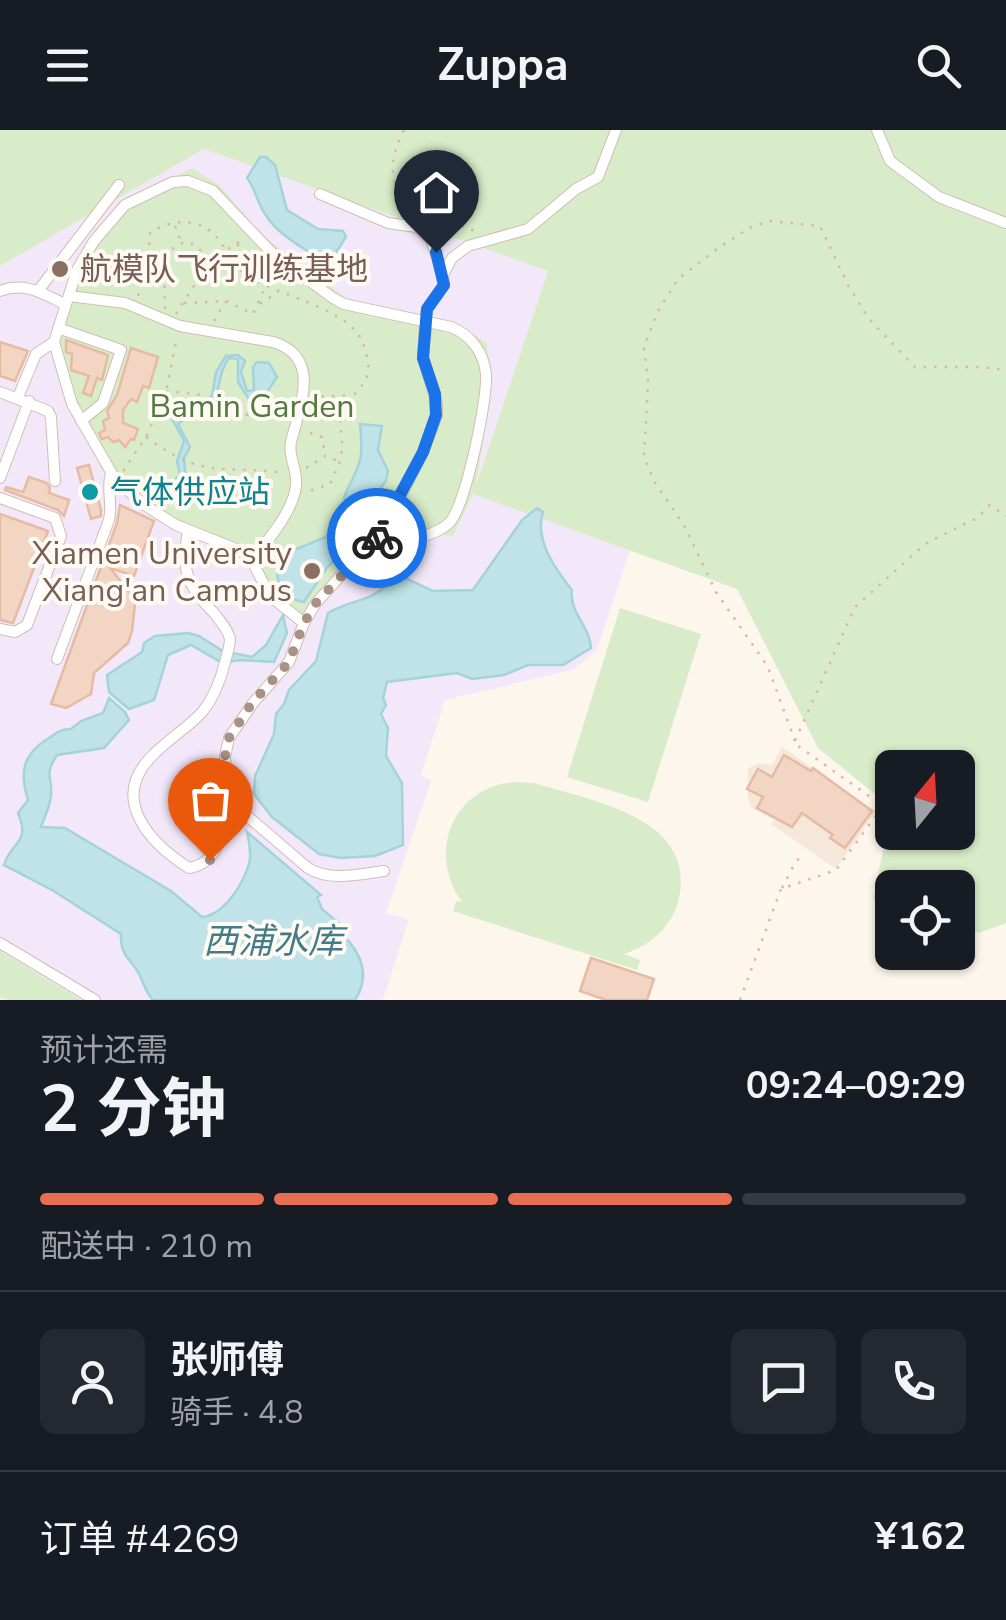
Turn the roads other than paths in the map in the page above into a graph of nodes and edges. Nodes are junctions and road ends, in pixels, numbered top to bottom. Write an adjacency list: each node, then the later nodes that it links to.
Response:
1 (616, 130): 6 (street)
2 (876, 130): 5 (street)
3 (119, 185): 7 (street)
4 (320, 194): 6 (street)
5 (1006, 223)
6 (443, 274): 10 (street)
7 (38, 291): 8 (street); 9 (street)
8 (0, 292)
9 (67, 300): 10 (street); 11 (street); 22 (street)
10 (425, 320): 21 (street); 21 (street)
11 (58, 328): 12 (street); 15 (street)
12 (54, 342): 14 (street); 15 (street)
13 (0, 392): 14 (street)
14 (23, 399): 17 (street); 18 (street)
15 (81, 422): 16 (street)
16 (113, 476): 20 (street); 25 (street)
17 (0, 478)
18 (54, 482)
19 (0, 498): 24 (street)
20 (188, 531): 22 (street); 26 (street)
21 (376, 540): 23 (street)
22 (251, 559): 23 (street)
23 (304, 623): 26 (street)
24 (0, 629)
25 (57, 659)
26 (227, 789): 27 (street)
27 (384, 871)
28 (0, 943): 29 (street)
29 (95, 1000)

